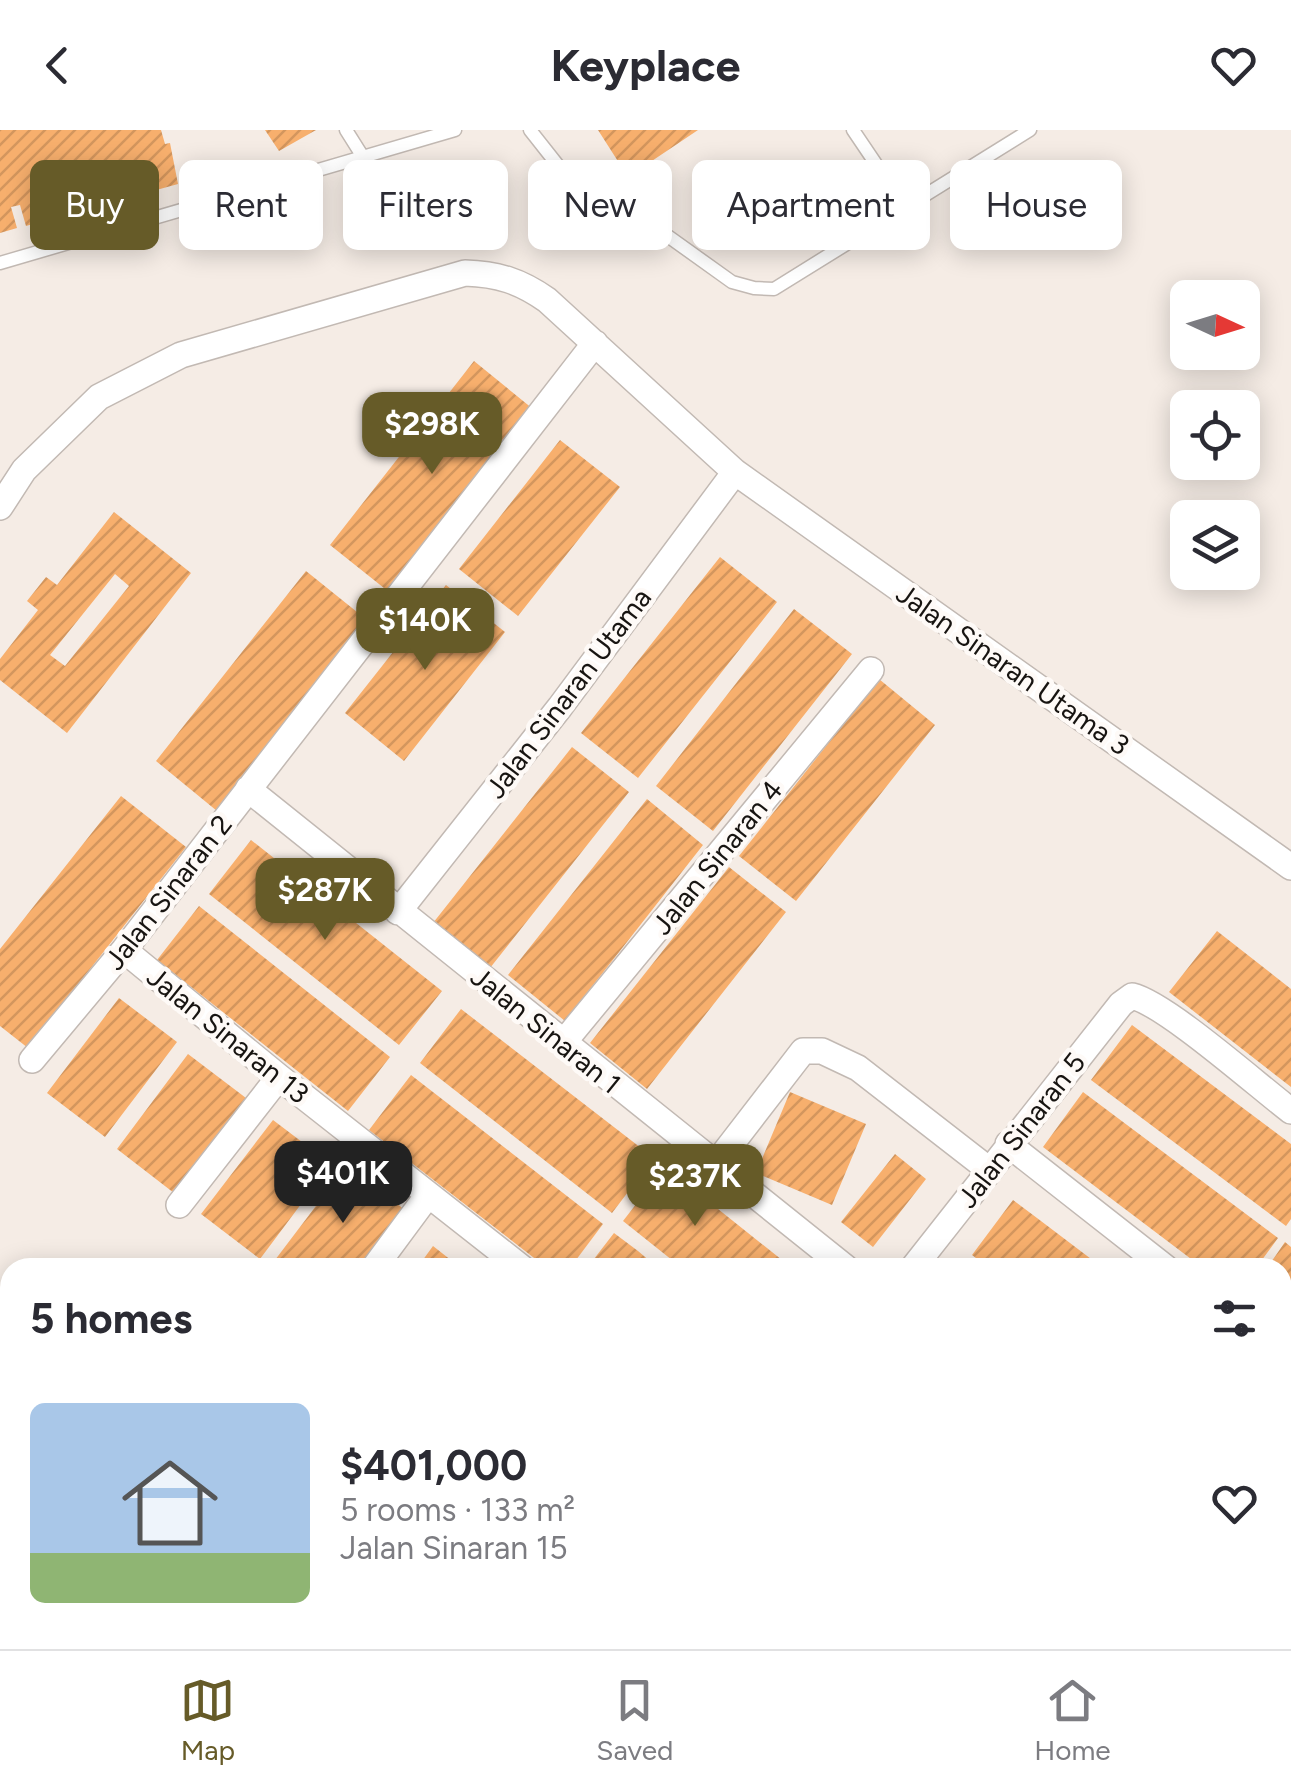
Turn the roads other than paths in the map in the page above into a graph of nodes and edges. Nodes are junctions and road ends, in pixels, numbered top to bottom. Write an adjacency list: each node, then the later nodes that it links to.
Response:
1 (346, 130): 6 (lane)
2 (455, 130): 6 (lane)
3 (530, 130): 9 (lane)
4 (854, 130): 7 (lane)
5 (1030, 130): 8 (lane)
6 (363, 157): 10 (lane)
7 (874, 160)
8 (930, 192)
9 (836, 250)
10 (0, 263)
11 (595, 343): 12 (street, Jalan Sinaran Utama 3); 13 (street, Jalan Sinaran Utama 3); 15 (street, Jalan Sinaran 2)
12 (735, 472): 16 (street, Jalan Sinaran Utama 3); 17 (street, Jalan Sinaran Utama)
13 (0, 507)
14 (870, 670): 19 (street, Jalan Sinaran 4)
15 (248, 789): 17 (street, Jalan Sinaran 1); 18 (street, Jalan Sinaran 2)
16 (1291, 867)
17 (398, 912): 19 (street, Jalan Sinaran 1)
18 (124, 950): 20 (street, Jalan Sinaran 2); 21 (street, Jalan Sinaran 13)
19 (564, 1043): 24 (street, Jalan Sinaran 1)
20 (32, 1060)
21 (278, 1078): 26 (street, Jalan Sinaran 13); 27 (street)
22 (1291, 1112): 23 (street, Jalan Sinaran 5)
23 (1008, 1144): 25 (street, Jalan Sinaran 5); 32 (street)
24 (715, 1165): 25 (street); 30 (street, Jalan Sinaran 1)
25 (988, 1169): 31 (street, Jalan Sinaran 5)
26 (428, 1195): 28 (street); 29 (street, Jalan Sinaran 13)
27 (179, 1206)
28 (381, 1258)
29 (509, 1258)
30 (833, 1258)
31 (921, 1258)
32 (1153, 1258)

